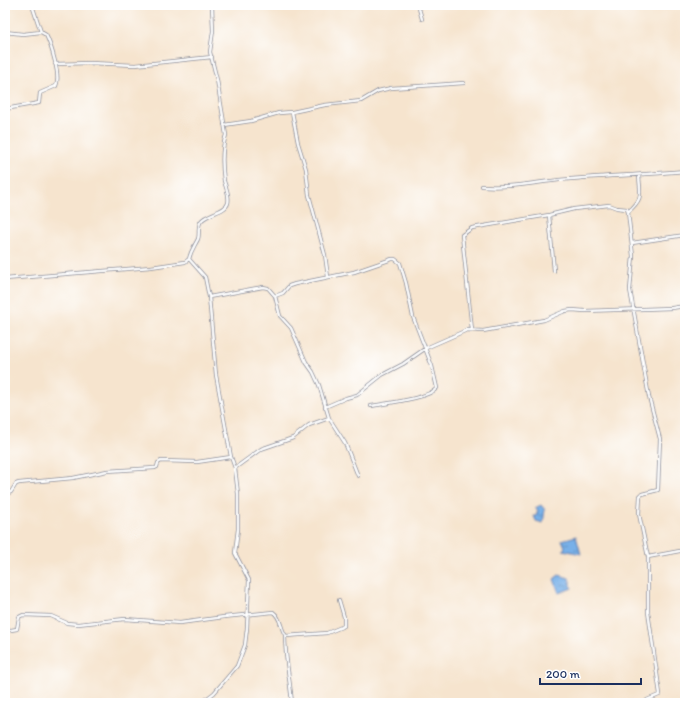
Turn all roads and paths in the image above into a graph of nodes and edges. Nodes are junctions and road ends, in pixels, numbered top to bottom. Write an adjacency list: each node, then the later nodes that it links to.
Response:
1 (32, 5): 8 (street)
2 (212, 5): 9 (street)
3 (418, 5): 6 (street)
4 (645, 5): 5 (street)
5 (673, 5)
6 (422, 19)
7 (5, 32): 8 (street)
8 (41, 32): 10 (street)
9 (212, 57): 10 (street); 14 (street)
10 (56, 64): 12 (street)
11 (464, 83): 13 (street)
12 (5, 109)
13 (292, 112): 14 (street); 24 (street)
14 (224, 125): 22 (street)
15 (685, 170): 16 (street)
16 (639, 175): 17 (street); 18 (street)
17 (482, 186)
18 (628, 212): 19 (street); 21 (street)
19 (549, 215): 23 (street); 30 (street)
20 (685, 235): 21 (street)
21 (632, 243): 29 (street)
22 (189, 259): 25 (street); 27 (street)
23 (554, 271)
24 (328, 277): 26 (street); 31 (street)
25 (5, 279)
26 (275, 296): 27 (street); 33 (street)
27 (209, 297): 35 (street)
28 (685, 306): 29 (street)
29 (634, 309): 30 (street); 40 (street)
30 (472, 330): 31 (street)
31 (426, 348): 32 (street); 33 (street)
32 (371, 406)
33 (325, 407): 34 (street)
34 (329, 418): 36 (street); 37 (street)
35 (231, 457): 36 (street); 38 (street)
36 (235, 468): 42 (street)
37 (358, 476)
38 (5, 494)
39 (685, 550): 40 (street)
40 (648, 557): 47 (street)
41 (339, 600): 44 (street)
42 (247, 614): 43 (street); 44 (street); 45 (street)
43 (5, 631)
44 (285, 635): 46 (street)
45 (203, 703)
46 (292, 703)
47 (646, 703)

